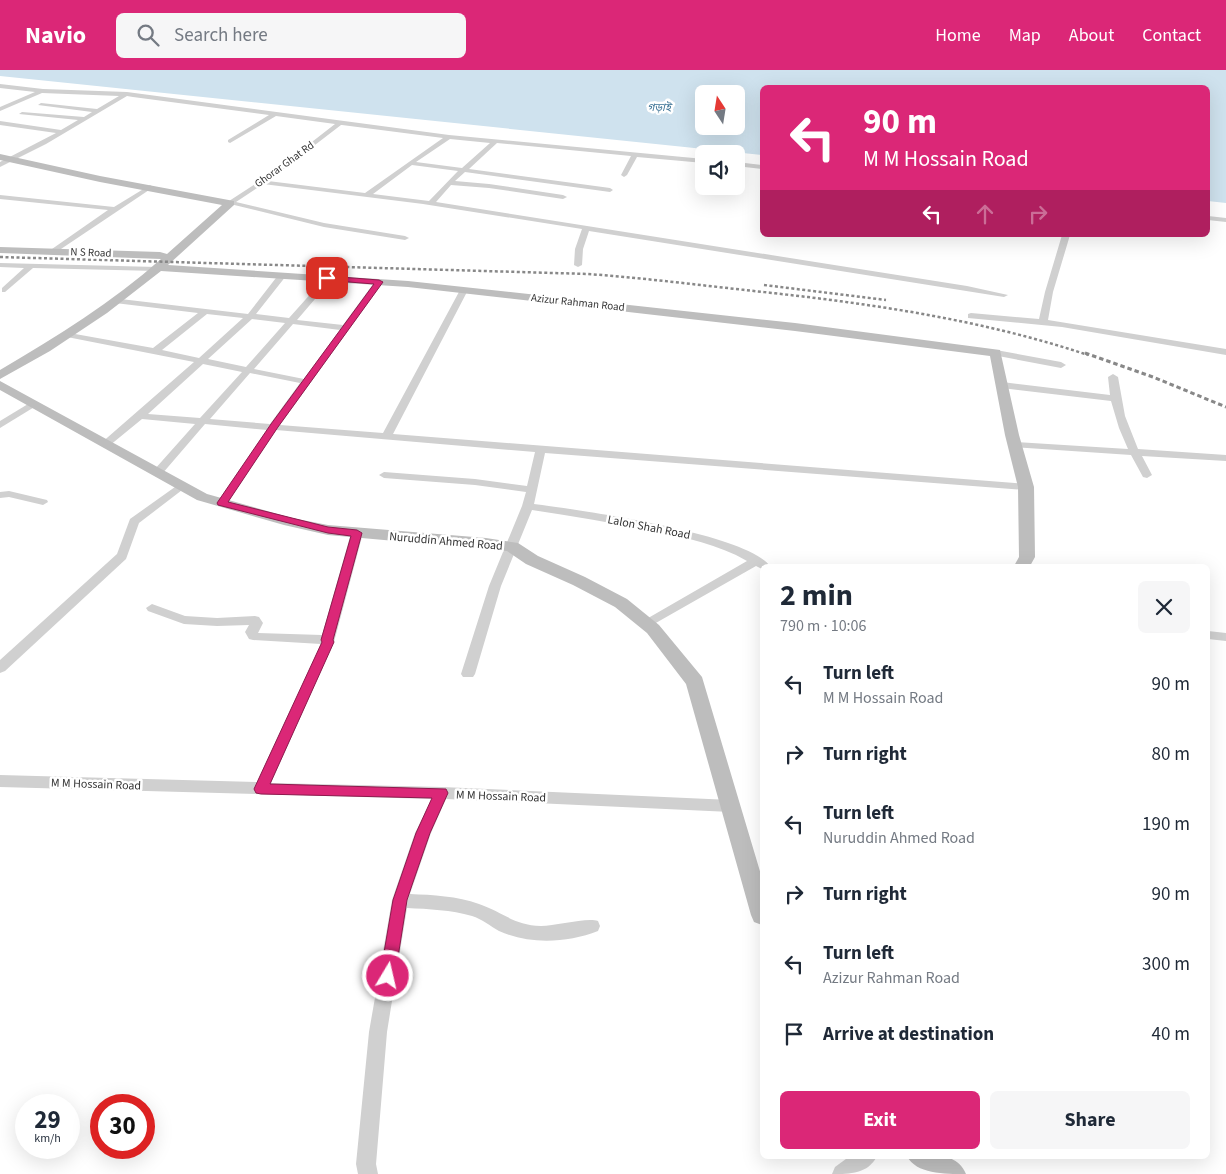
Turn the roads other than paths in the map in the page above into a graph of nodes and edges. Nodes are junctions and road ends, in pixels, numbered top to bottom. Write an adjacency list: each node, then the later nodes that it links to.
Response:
1 (0, 86): 2 (street)
2 (42, 91): 3 (street); 5 (street)
3 (127, 94): 8 (street); 10 (street)
4 (0, 103): 5 (street)
5 (11, 104): 7 (street)
6 (41, 104): 8 (street)
7 (0, 109)
8 (99, 111): 11 (street)
9 (22, 114): 11 (street)
10 (276, 114): 13 (street); 16 (street)
11 (85, 119): 14 (street)
12 (0, 123): 14 (street)
13 (338, 124): 15 (street); 27 (street, Ghorar Ghat Rd)
14 (62, 132): 19 (street)
15 (449, 137): 17 (street); 21 (street)
16 (230, 141)
17 (495, 142): 18 (street); 25 (street)
18 (635, 155): 20 (street); 26 (street)
19 (5, 158): 22 (street); 29 (street)
20 (695, 160)
21 (410, 163): 25 (street); 31 (street)
22 (0, 165)
23 (745, 165): 24 (street)
24 (760, 166)
25 (466, 170): 28 (street); 30 (street)
26 (624, 175)
27 (260, 182): 31 (street); 34 (street, Ghorar Ghat Rd)
28 (449, 183): 33 (street); 35 (street)
29 (150, 187): 34 (street); 36 (street)
30 (610, 190)
31 (367, 195): 35 (street)
32 (0, 197): 36 (street)
33 (563, 197)
34 (230, 203): 41 (street); 44 (street)
35 (430, 204): 39 (street)
36 (115, 209): 43 (street)
37 (1210, 218): 38 (street)
38 (1226, 220)
39 (586, 228): 46 (street); 54 (street)
40 (1065, 237): 60 (street)
41 (405, 238)
42 (0, 250): 43 (street, N S Road)
43 (55, 251): 44 (street, N S Road)
44 (168, 258): 48 (street)
45 (0, 265): 47 (street)
46 (578, 265)
47 (31, 266): 48 (street); 51 (street)
48 (158, 268): 49 (street, Azizur Rahman Road); 55 (street)
49 (282, 276): 50 (street, Azizur Rahman Road); 57 (street)
50 (379, 282): 52 (street, Azizur Rahman Road); 61 (street)
51 (5, 290)
52 (464, 290): 65 (street, Azizur Rahman Road); 80 (street)
53 (317, 292): 59 (street)
54 (1004, 295)
55 (115, 300): 56 (street); 62 (street)
56 (206, 310): 57 (street); 63 (street)
57 (251, 315): 59 (street); 66 (street)
58 (971, 316): 60 (street)
59 (292, 320): 61 (street); 68 (street)
60 (1043, 322): 64 (street)
61 (346, 328): 71 (street)
62 (67, 334): 63 (street); 69 (street)
63 (154, 352): 66 (street)
64 (1226, 352)
65 (996, 353): 67 (street); 72 (street)
66 (200, 361): 68 (street); 76 (street)
67 (1061, 366)
68 (248, 370): 71 (street); 77 (street)
69 (0, 375)
70 (1113, 377): 74 (street)
71 (306, 382): 79 (street)
72 (1002, 384): 74 (street); 82 (street)
73 (0, 385): 75 (street, Nuruddin Ahmed Road)
74 (1114, 398): 84 (street)
75 (33, 404): 78 (street); 81 (street, Nuruddin Ahmed Road)
76 (140, 416): 77 (street); 81 (street)
77 (204, 420): 79 (street); 86 (street)
78 (0, 425)
79 (274, 426): 80 (street); 94 (street)
80 (387, 435): 83 (street)
81 (105, 444): 86 (street, Nuruddin Ahmed Road)
82 (1016, 445): 84 (street); 90 (street)
83 (541, 449): 90 (street); 91 (street)
84 (1134, 453): 85 (street); 88 (street)
85 (1226, 458)
86 (158, 472): 89 (street, Nuruddin Ahmed Road)
87 (384, 475): 91 (street)
88 (1147, 475)
89 (182, 485): 94 (street, Nuruddin Ahmed Road); 105 (street)
90 (1026, 487): 99 (street)
91 (532, 490): 95 (street)
92 (0, 495): 93 (street)
93 (43, 502)
94 (222, 503): 96 (street, Nuruddin Ahmed Road)
95 (528, 506): 97 (street); 98 (street, Lalon Shah Road)
96 (357, 533): 97 (street, Nuruddin Ahmed Road); 104 (street)
97 (512, 547): 101 (street, Nuruddin Ahmed Road); 106 (street)
98 (760, 564): 101 (street)
99 (1023, 564)
100 (152, 608): 104 (street)
101 (647, 624): 110 (street, Nuruddin Ahmed Road)
102 (1210, 635): 103 (street)
103 (1226, 636)
104 (327, 640): 108 (street)
105 (0, 668)
106 (468, 674)
107 (0, 781): 108 (street, M M Hossain Road)
108 (261, 789): 109 (street, M M Hossain Road)
109 (442, 793): 110 (street, M M Hossain Road); 113 (street)
110 (731, 806): 111 (street, Nuruddin Ahmed Road)
111 (758, 877): 112 (street, Nuruddin Ahmed Road)
112 (760, 896)
113 (400, 900): 114 (street); 118 (street)
114 (592, 926)
115 (864, 1159): 117 (street)
116 (925, 1159): 119 (street)
117 (848, 1173)
118 (368, 1174)
119 (952, 1174)

